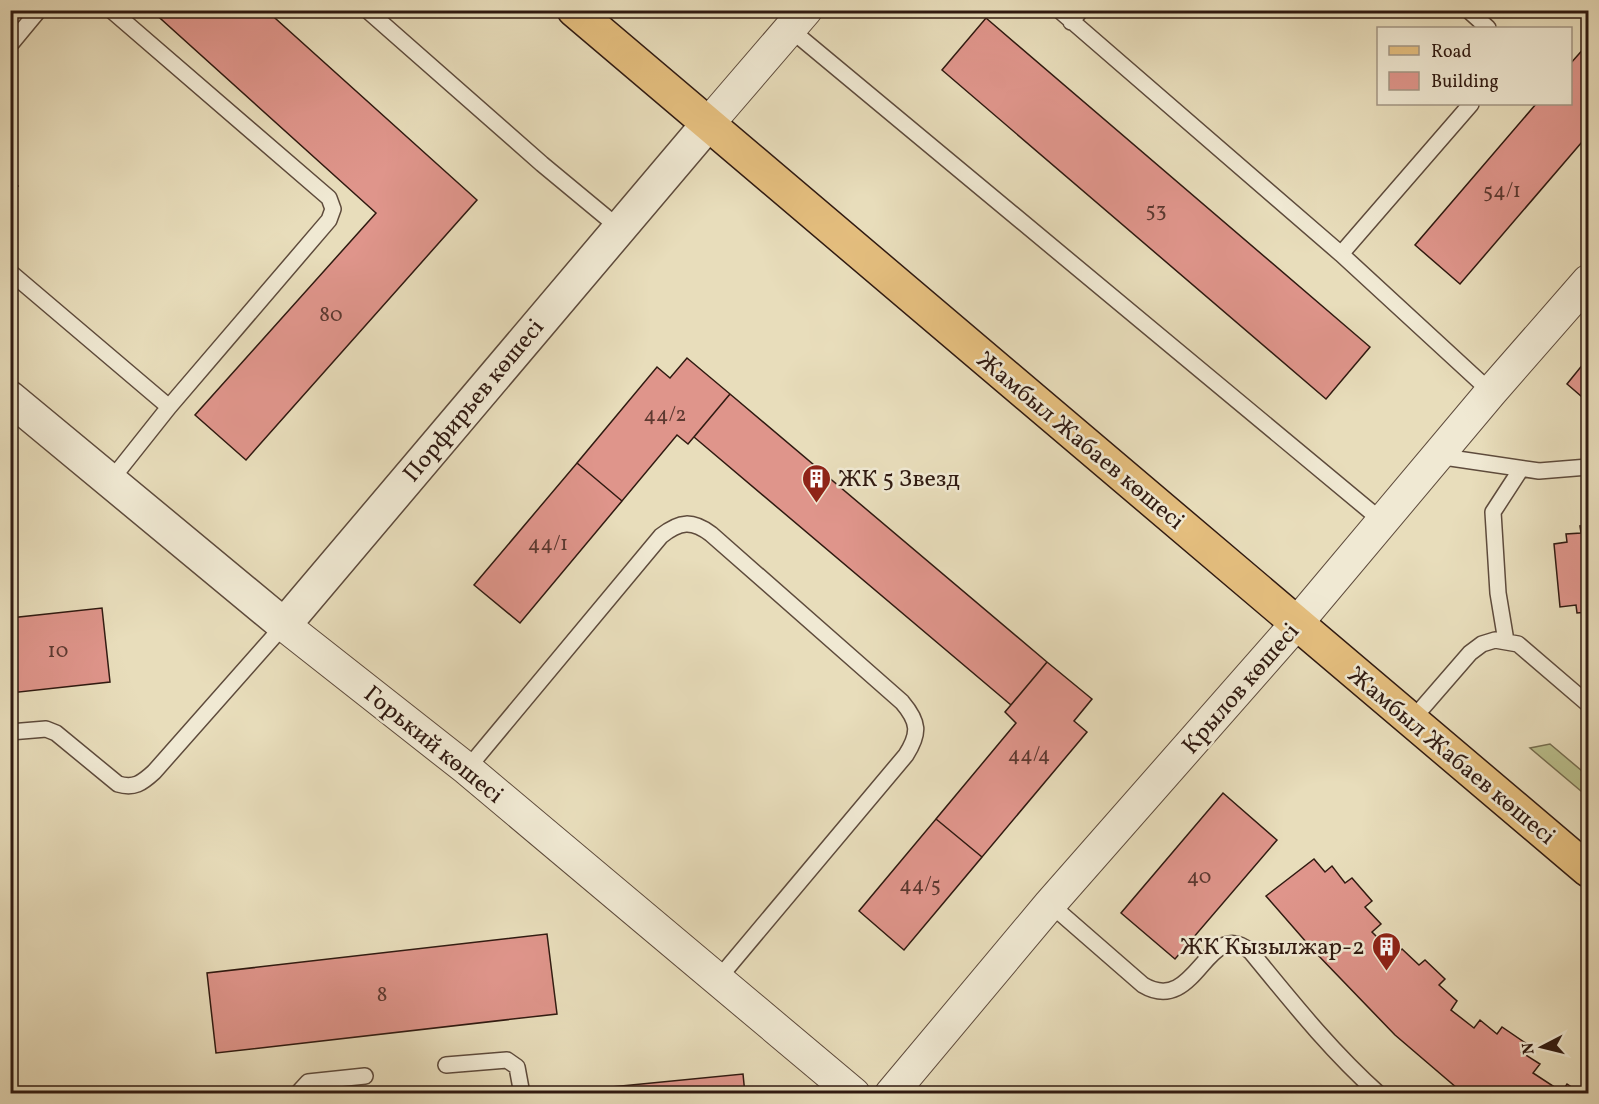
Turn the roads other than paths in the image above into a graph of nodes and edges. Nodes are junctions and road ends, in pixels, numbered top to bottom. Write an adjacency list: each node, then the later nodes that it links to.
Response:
1 (39, 10): 11 (lane)
2 (111, 10): 20 (lane)
3 (367, 10): 14 (lane)
4 (574, 10): 9 (main road, Жамбыл Жабаев көшесі)
5 (1059, 10): 7 (lane)
6 (1468, 10): 10 (lane)
7 (1076, 16): 15 (lane)
8 (798, 20): 13 (street, Порфирьев көшесі); 25 (lane)
9 (597, 21): 13 (main road, Жамбыл Жабаев көшесі)
10 (1487, 27)
11 (10, 45)
12 (1470, 105): 15 (lane)
13 (708, 124): 14 (street, Порфирьев көшесі); 26 (main road, Жамбыл Жабаев көшесі)
14 (618, 227): 27 (street, Порфирьев көшесі)
15 (1341, 254): 18 (lane)
16 (10, 272): 20 (lane)
17 (1588, 281): 18 (street, Крылов көшесі)
18 (1491, 392): 21 (street, Крылов көшесі)
19 (10, 398): 24 (street, Горький көшесі)
20 (168, 407): 24 (lane)
21 (1437, 456): 23 (lane); 25 (street, Крылов көшесі)
22 (1588, 467): 23 (lane)
23 (1521, 469): 28 (lane)
24 (111, 480): 27 (street, Горький көшесі)
25 (1383, 521): 26 (street, Крылов көшесі)
26 (1297, 623): 30 (main road, Жамбыл Жабаев көшесі); 34 (street, Крылов көшесі)
27 (284, 625): 31 (lane, Порфирьев көшесі); 32 (street, Горький көшесі)
28 (1506, 641): 29 (lane); 30 (lane)
29 (1585, 696)
30 (1411, 721): 33 (main road, Жамбыл Жабаев көшесі)
31 (10, 732)
32 (467, 769): 35 (street, Горький көшесі); 35 (lane)
33 (1588, 870)
34 (1050, 904): 41 (street, Крылов көшесі); 42 (lane)
35 (718, 979): 40 (street, Горький көшесі)
36 (446, 1065): 39 (lane)
37 (365, 1076): 38 (lane)
38 (297, 1094)
39 (522, 1094)
40 (854, 1094)
41 (891, 1094)
42 (1379, 1094)

